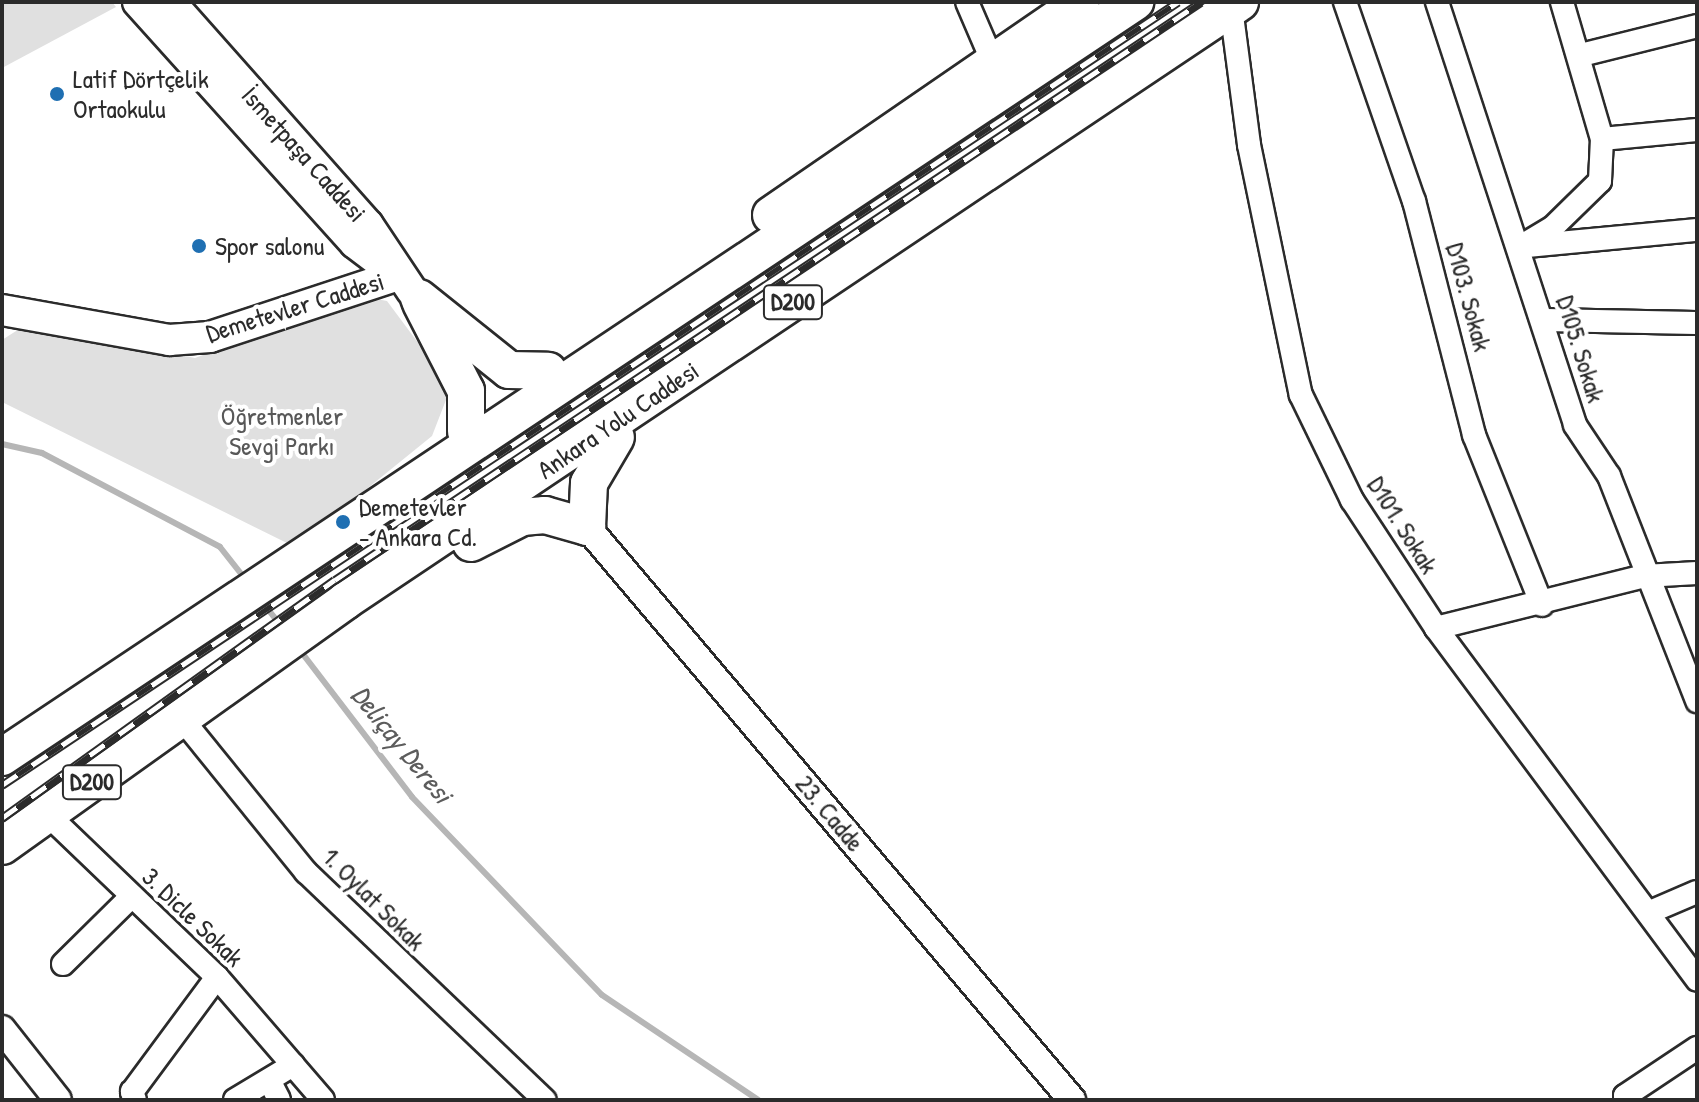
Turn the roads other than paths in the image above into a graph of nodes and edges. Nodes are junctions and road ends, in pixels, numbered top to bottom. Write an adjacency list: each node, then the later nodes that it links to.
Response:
1 (138, 2): 14 (main road, İsmetpaşa Caddesi)
2 (170, 2): 14 (main road, İsmetpaşa Caddesi)
3 (967, 2): 13 (street)
4 (1081, 2): 13 (highway)
5 (1135, 2): 26 (highway, D200)
6 (1264, 2): 10 (highway)
7 (1345, 2): 32 (street, D103. Sokak)
8 (1437, 2): 18 (street, D105. Sokak)
9 (1562, 2): 12 (street)
10 (1236, 12): 25 (highway); 28 (highway, Ankara Yolu Caddesi / D200); 33 (street, D101. Sokak)
11 (1697, 26): 12 (street)
12 (1581, 55): 16 (street)
13 (992, 60): 23 (highway)
14 (240, 101): 19 (main road, İsmetpaşa Caddesi)
15 (1697, 130): 16 (street)
16 (1602, 139): 18 (street)
17 (1697, 230): 18 (street)
18 (1520, 247): 21 (street, D105. Sokak)
19 (409, 287): 20 (main road, Demetevler Caddesi); 23 (highway); 24 (highway)
20 (2, 310)
21 (1544, 320): 22 (street); 30 (street, D105. Sokak)
22 (1697, 323)
23 (548, 371): 24 (highway)
24 (466, 431): 26 (highway)
25 (616, 437): 27 (highway); 28 (highway)
26 (412, 484): 36 (highway, D200)
27 (587, 527): 31 (highway); 54 (street, 23. Cadde)
28 (438, 541): 31 (highway, Ankara Yolu Caddesi / D200)
29 (1697, 573): 30 (street)
30 (1644, 576): 32 (street); 34 (street, D105. Sokak)
31 (353, 596): 35 (highway, Ankara Yolu Caddesi / D200)
32 (1542, 605): 33 (street)
33 (1436, 628): 41 (street, D101. Sokak)
34 (1697, 701)
35 (182, 719): 37 (highway, Ankara Yolu Caddesi / D200); 53 (street, 1. Oylat Sokak)
36 (2, 757)
37 (47, 814): 38 (highway, Ankara Yolu Caddesi / D200); 40 (street, 3. Dicle Sokak)
38 (2, 846)
39 (1697, 892): 41 (street)
40 (132, 896): 42 (street); 43 (street, 3. Dicle Sokak)
41 (1650, 912): 44 (street, D101. Sokak)
42 (63, 964)
43 (217, 977): 47 (street, 3. Dicle Sokak); 50 (street)
44 (1697, 980)
45 (2, 1029): 49 (street)
46 (1697, 1048): 55 (street)
47 (293, 1065): 48 (street); 52 (street, 3. Dicle Sokak)
48 (274, 1090): 51 (street)
49 (58, 1100)
50 (135, 1100)
51 (235, 1100)
52 (323, 1100)
53 (545, 1100)
54 (1072, 1100)
55 (1628, 1100)

